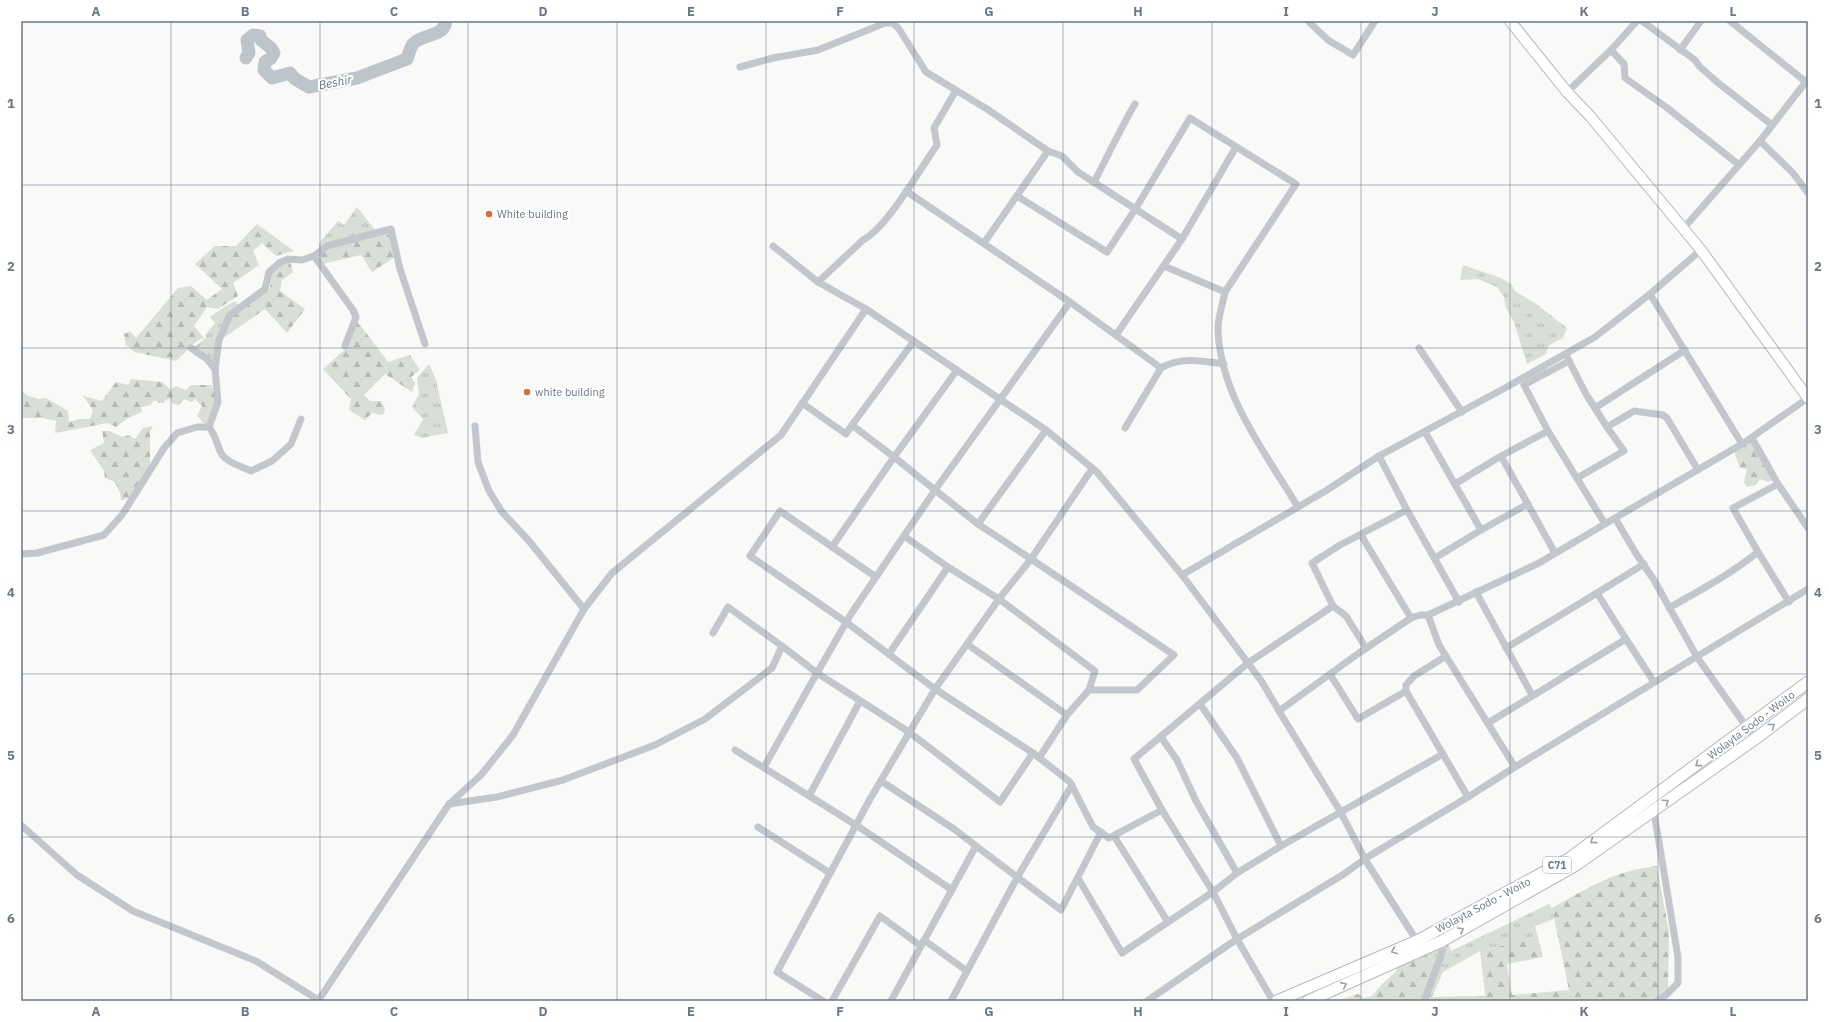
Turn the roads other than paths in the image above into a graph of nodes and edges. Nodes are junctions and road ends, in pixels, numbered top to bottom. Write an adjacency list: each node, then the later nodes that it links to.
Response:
1 (1308, 21): 2 (street)
2 (1376, 21)
3 (1510, 21): 14 (main road)
4 (1637, 21): 9 (street)
5 (1642, 21): 10 (street)
6 (1701, 21): 10 (street)
7 (1730, 21): 12 (street)
8 (889, 22): 11 (street); 13 (street)
9 (1611, 50): 14 (street); 20 (street)
10 (1680, 50): 16 (street)
11 (740, 67)
12 (1807, 81): 16 (street)
13 (955, 92): 19 (street); 22 (street)
14 (1567, 92): 26 (main road)
15 (1135, 104): 21 (street)
16 (1772, 125): 17 (street)
17 (1760, 141): 20 (street); 23 (street)
18 (1236, 147): 25 (street); 27 (street); 34 (street)
19 (1048, 151): 21 (street); 24 (street)
20 (1738, 164): 26 (street)
21 (1094, 182): 25 (street)
22 (906, 191): 28 (street); 33 (street)
23 (1808, 193)
24 (1017, 196): 25 (street); 28 (street)
25 (1136, 208): 27 (street)
26 (1683, 229): 30 (main road)
27 (1182, 239): 32 (street)
28 (984, 243): 36 (street)
29 (773, 246): 33 (street)
30 (1701, 250): 35 (street); 50 (main road)
31 (314, 256): 40 (street); 41 (street); 48 (street)
32 (1164, 266): 34 (street); 38 (street)
33 (818, 282): 37 (street)
34 (1225, 292): 46 (street)
35 (1650, 294): 44 (street); 45 (street)
36 (1070, 302): 38 (street); 51 (street)
37 (866, 309): 39 (street); 52 (street)
38 (1116, 335): 47 (street)
39 (914, 341): 49 (street); 56 (street)
40 (425, 344)
41 (345, 346)
42 (192, 348): 48 (street)
43 (1419, 348): 54 (street)
44 (1685, 350): 53 (street); 65 (street)
45 (1568, 358): 53 (street); 54 (street); 62 (street)
46 (1224, 364): 47 (street); 76 (street)
47 (1161, 368): 60 (street)
48 (215, 370): 58 (street)
49 (957, 370): 51 (street); 68 (street)
50 (1808, 398): 64 (street)
51 (1001, 400): 61 (street); 74 (street)
52 (802, 404): 56 (street); 103 (street)
53 (1595, 408): 59 (street)
54 (1462, 412): 63 (street)
55 (301, 419): 58 (street)
56 (852, 425): 68 (street)
57 (475, 426): 103 (street)
58 (210, 427): 88 (street)
59 (1607, 427): 70 (street); 71 (street)
60 (1126, 428)
61 (1046, 430): 69 (street); 79 (street)
62 (1548, 431): 67 (street); 71 (street)
63 (1425, 432): 66 (street); 72 (street)
64 (1752, 438): 65 (street); 73 (street)
65 (1742, 444): 70 (street)
66 (1379, 456): 76 (street); 77 (street)
67 (1501, 456): 72 (street); 75 (street)
68 (894, 457): 74 (street); 85 (street)
69 (1092, 469): 90 (street); 93 (street)
70 (1698, 470): 78 (street)
71 (1577, 478): 80 (street)
72 (1455, 484): 82 (street)
73 (1778, 484): 81 (street); 86 (street)
74 (935, 490): 79 (street); 84 (street)
75 (1528, 504): 82 (street); 87 (street)
76 (1298, 506): 93 (street)
77 (1407, 510): 83 (street); 89 (street)
78 (1615, 518): 80 (street); 91 (street)
79 (978, 524): 90 (street)
80 (1605, 524): 87 (street)
81 (1808, 528)
82 (1481, 530): 89 (street)
83 (1361, 535): 101 (street); 105 (street)
84 (904, 536): 92 (street); 94 (street)
85 (832, 547): 94 (street); 106 (street)
86 (1758, 552): 100 (street); 102 (street)
87 (1555, 553): 96 (street)
88 (21, 554)
89 (1435, 558): 99 (street)
90 (1031, 559): 98 (street); 122 (street)
91 (1644, 564): 97 (street); 102 (street)
92 (948, 567): 98 (street); 113 (street)
93 (1182, 576): 116 (street)
94 (876, 577): 106 (street)
95 (1808, 589): 100 (street)
96 (1476, 592): 99 (street); 112 (street)
97 (1597, 593): 108 (street); 112 (street)
98 (999, 599): 109 (street); 122 (street)
99 (1459, 602): 104 (street)
100 (1789, 602): 115 (street)
101 (1333, 606): 111 (street); 116 (street)
102 (1669, 608): 115 (street)
103 (584, 609): 144 (street)
104 (1428, 616): 105 (street); 114 (street)
105 (1411, 618): 111 (street)
106 (846, 622): 113 (street); 117 (street)
107 (712, 633): 110 (street)
108 (1626, 639): 119 (street); 124 (street)
109 (967, 644): 121 (street); 129 (street)
110 (782, 646): 117 (street); 144 (street)
111 (1366, 648): 118 (street)
112 (1506, 648): 124 (street)
113 (889, 654): 121 (street)
114 (1446, 656): 123 (street); 130 (street)
115 (1697, 656): 119 (street); 131 (street)
116 (1248, 662): 127 (street); 128 (street)
117 (817, 673): 126 (street); 138 (street)
118 (1330, 674): 123 (street); 128 (street)
119 (1654, 682): 139 (street)
120 (1808, 682): 131 (highway, Wolayta Sodo - Woito / C71)
121 (935, 688): 132 (street); 137 (street)
122 (1089, 690): 129 (street)
123 (1406, 691): 136 (street)
124 (1532, 695): 130 (street)
125 (1808, 699): 134 (highway, Wolayta Sodo - Woito / C71, one-way to 125)
126 (860, 701): 132 (street); 142 (street)
127 (1200, 704): 133 (street); 154 (street)
128 (1279, 710): 146 (street)
129 (1067, 715): 137 (street)
130 (1488, 723): 139 (street)
131 (1747, 728): 134 (street); 164 (highway, Wolayta Sodo - Woito / C71, one-way to 164)
132 (909, 732): 137 (street); 140 (street)
133 (1161, 737): 145 (street); 156 (street)
134 (1755, 739): 147 (highway, Wolayta Sodo - Woito / C71, one-way to 134)
135 (735, 750): 138 (street)
136 (1444, 754): 143 (street); 146 (street)
137 (1036, 755): 141 (street)
138 (764, 767): 142 (street)
139 (1515, 767): 143 (street)
140 (880, 781): 149 (street); 153 (street)
141 (1072, 785): 151 (street); 158 (street)
142 (809, 796): 149 (street)
143 (1468, 797): 155 (street)
144 (449, 804): 168 (street)
145 (1162, 810): 152 (street); 161 (street)
146 (1340, 812): 154 (street); 155 (street)
147 (1654, 812): 165 (highway, Wolayta Sodo - Woito / C71, one-way to 147); 178 (street)
148 (21, 825): 168 (street)
149 (856, 825): 157 (street); 160 (street)
150 (758, 827): 157 (street)
151 (1101, 832): 152 (street); 159 (street)
152 (1114, 836): 162 (street)
153 (976, 846): 158 (street); 160 (street)
154 (1281, 846): 156 (street)
155 (1366, 858): 163 (street); 164 (street)
156 (1237, 873): 161 (street)
157 (830, 874): 169 (street)
158 (1018, 876): 159 (street); 167 (street)
159 (1078, 878): 162 (street)
160 (952, 890): 166 (street)
161 (1213, 892): 162 (street); 163 (street)
162 (1168, 922)
163 (1237, 939): 173 (street); 174 (street)
164 (1417, 940): 175 (highway, Wolayta Sodo - Woito / C71, one-way to 175)
165 (1442, 941): 176 (highway, Wolayta Sodo - Woito / C71, one-way to 165); 177 (street)
166 (923, 943): 167 (street); 170 (street); 171 (street)
167 (967, 971): 172 (street)
168 (319, 1001)
169 (823, 1001)
170 (832, 1001)
171 (891, 1001)
172 (951, 1001)
173 (1147, 1001)
174 (1273, 1001)
175 (1277, 1001)
176 (1308, 1001)
177 (1424, 1001)
178 (1656, 1001)

